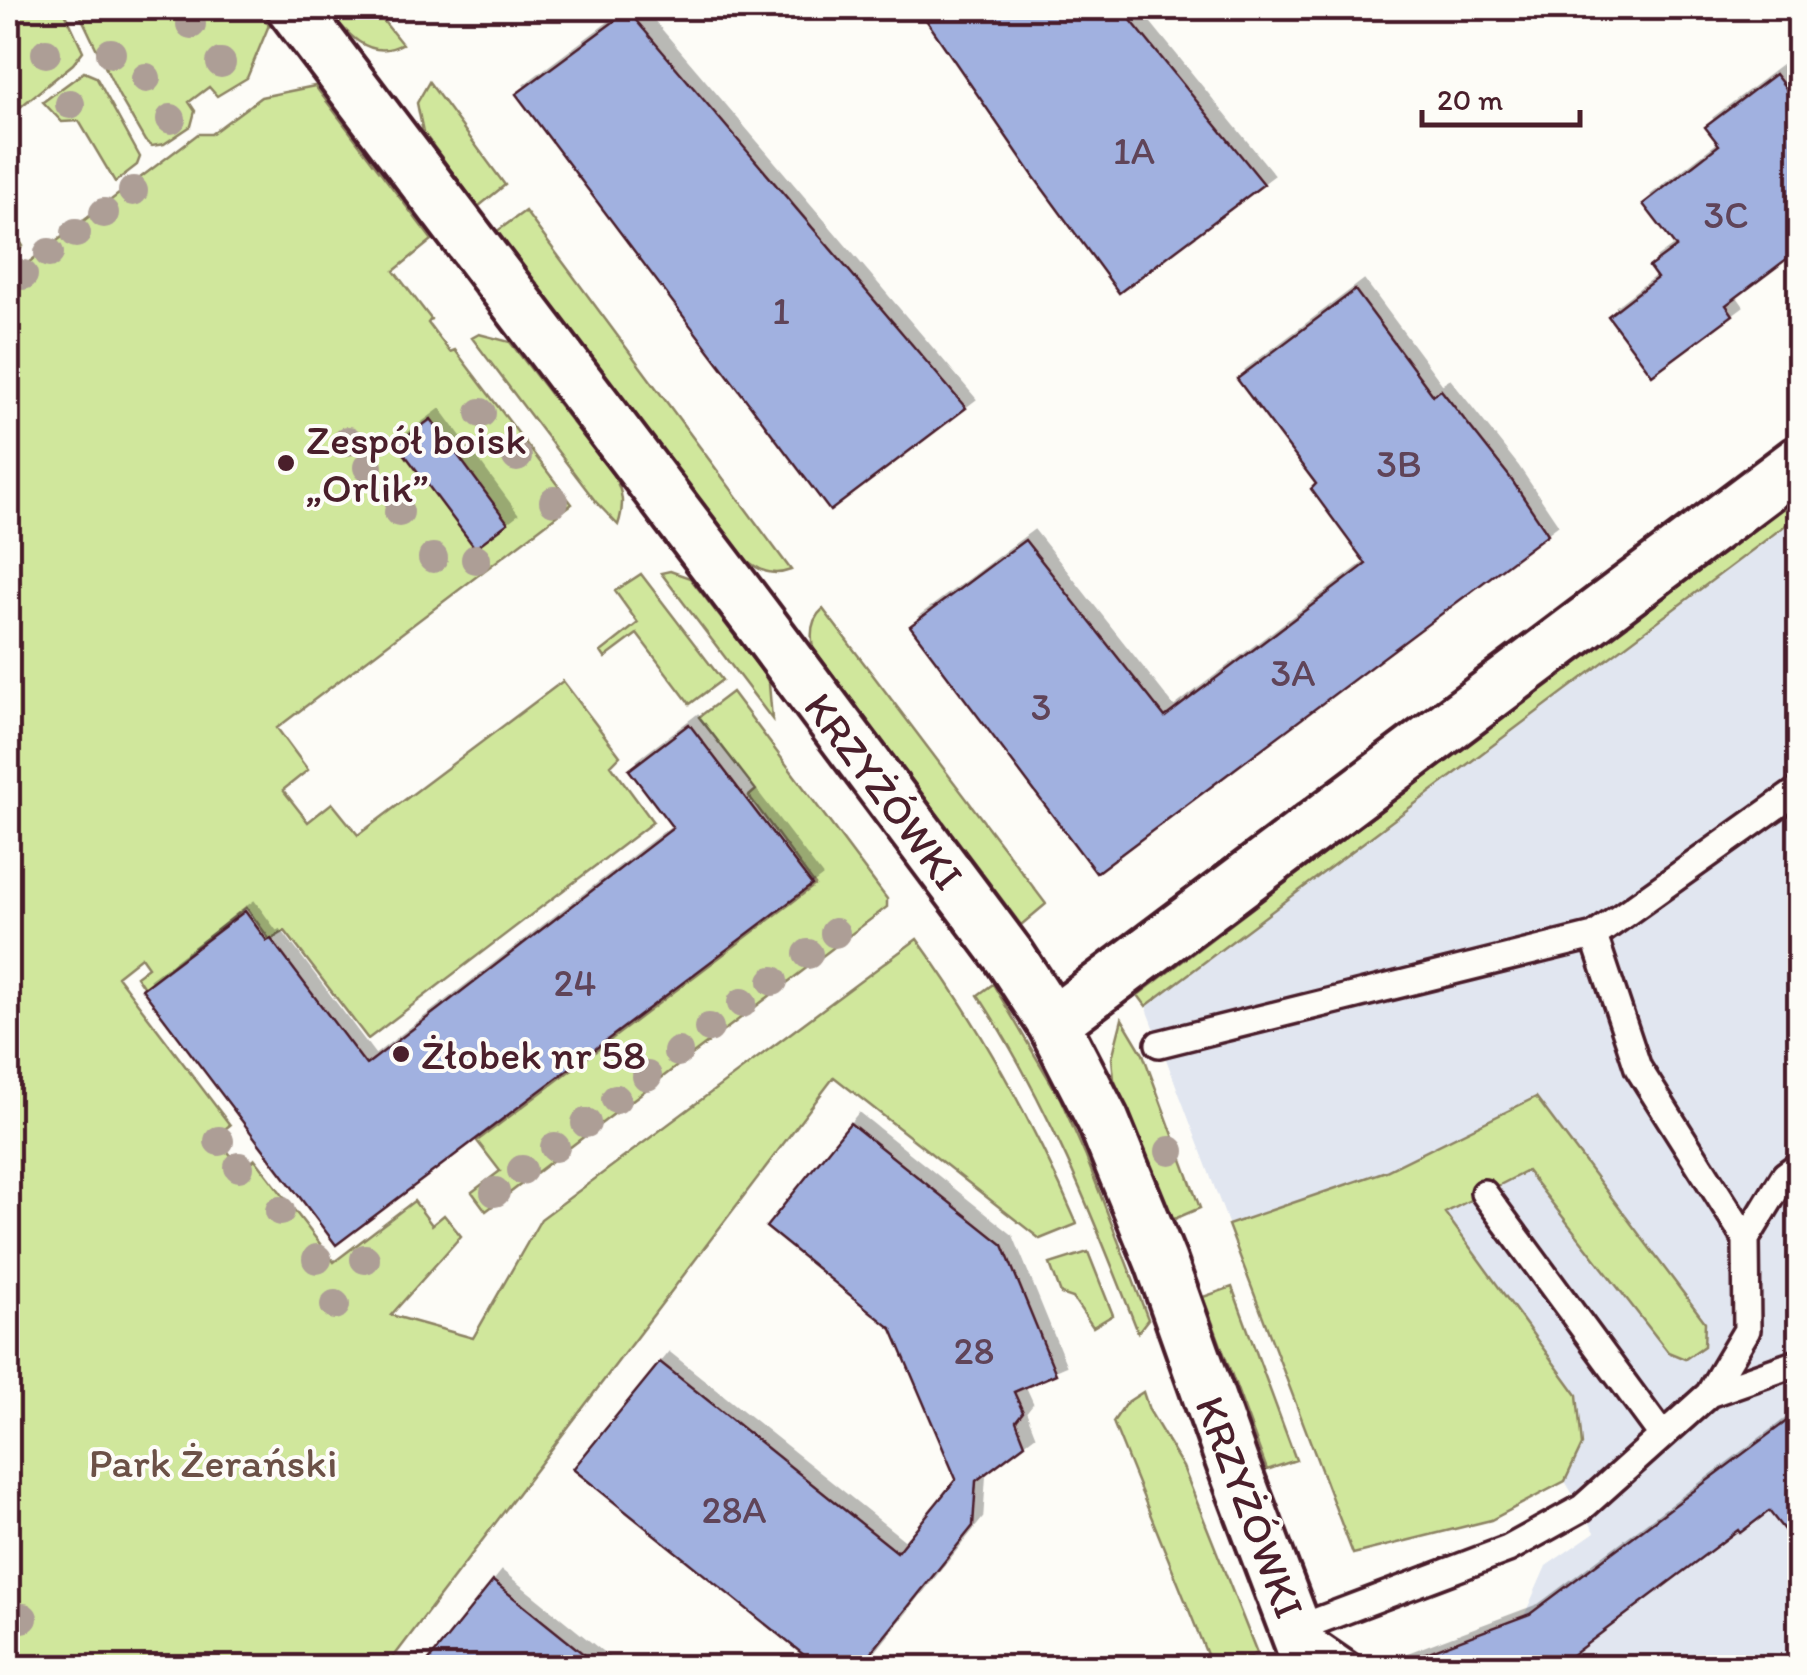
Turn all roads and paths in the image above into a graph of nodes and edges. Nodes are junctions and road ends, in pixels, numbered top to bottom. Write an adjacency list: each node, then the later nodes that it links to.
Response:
1 (292, 8): 5 (street, KRZYŻÓWKI)
2 (1800, 461): 5 (street)
3 (1800, 790): 4 (lane)
4 (1594, 936): 6 (lane); 9 (lane)
5 (1053, 1022): 13 (street, KRZYŻÓWKI)
6 (1160, 1044)
7 (1800, 1164): 9 (lane)
8 (1484, 1194): 12 (lane)
9 (1746, 1239): 11 (lane)
10 (1800, 1362): 11 (lane)
11 (1709, 1394): 12 (lane)
12 (1662, 1436): 13 (lane)
13 (1303, 1648): 14 (lane)
14 (1352, 1668)

